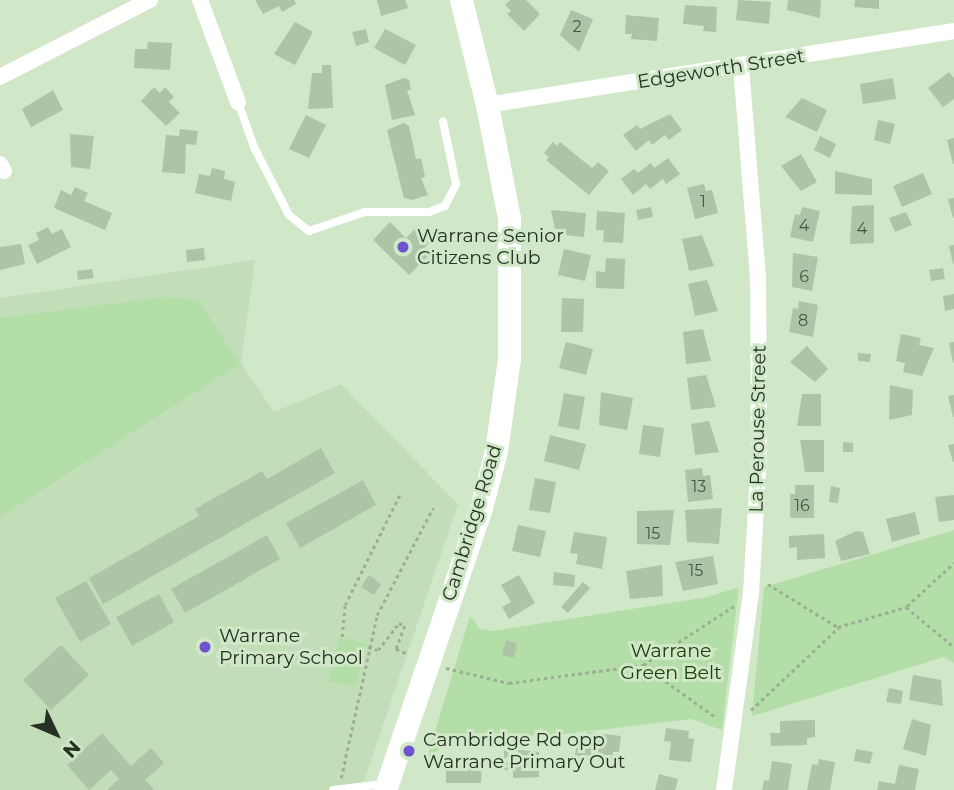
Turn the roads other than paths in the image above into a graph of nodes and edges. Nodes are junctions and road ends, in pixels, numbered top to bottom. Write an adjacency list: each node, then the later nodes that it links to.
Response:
1 (150, 0): 6 (street)
2 (200, 0): 7 (street)
3 (461, 0): 8 (main road, Cambridge Road)
4 (954, 31): 5 (street, Edgeworth Street)
5 (741, 66): 8 (street, Edgeworth Street); 12 (street, La Perouse Street)
6 (0, 76)
7 (238, 102): 9 (lane)
8 (488, 105): 10 (main road, Cambridge Road)
9 (443, 121)
10 (386, 787): 11 (lane)
11 (336, 789)
12 (724, 790)

